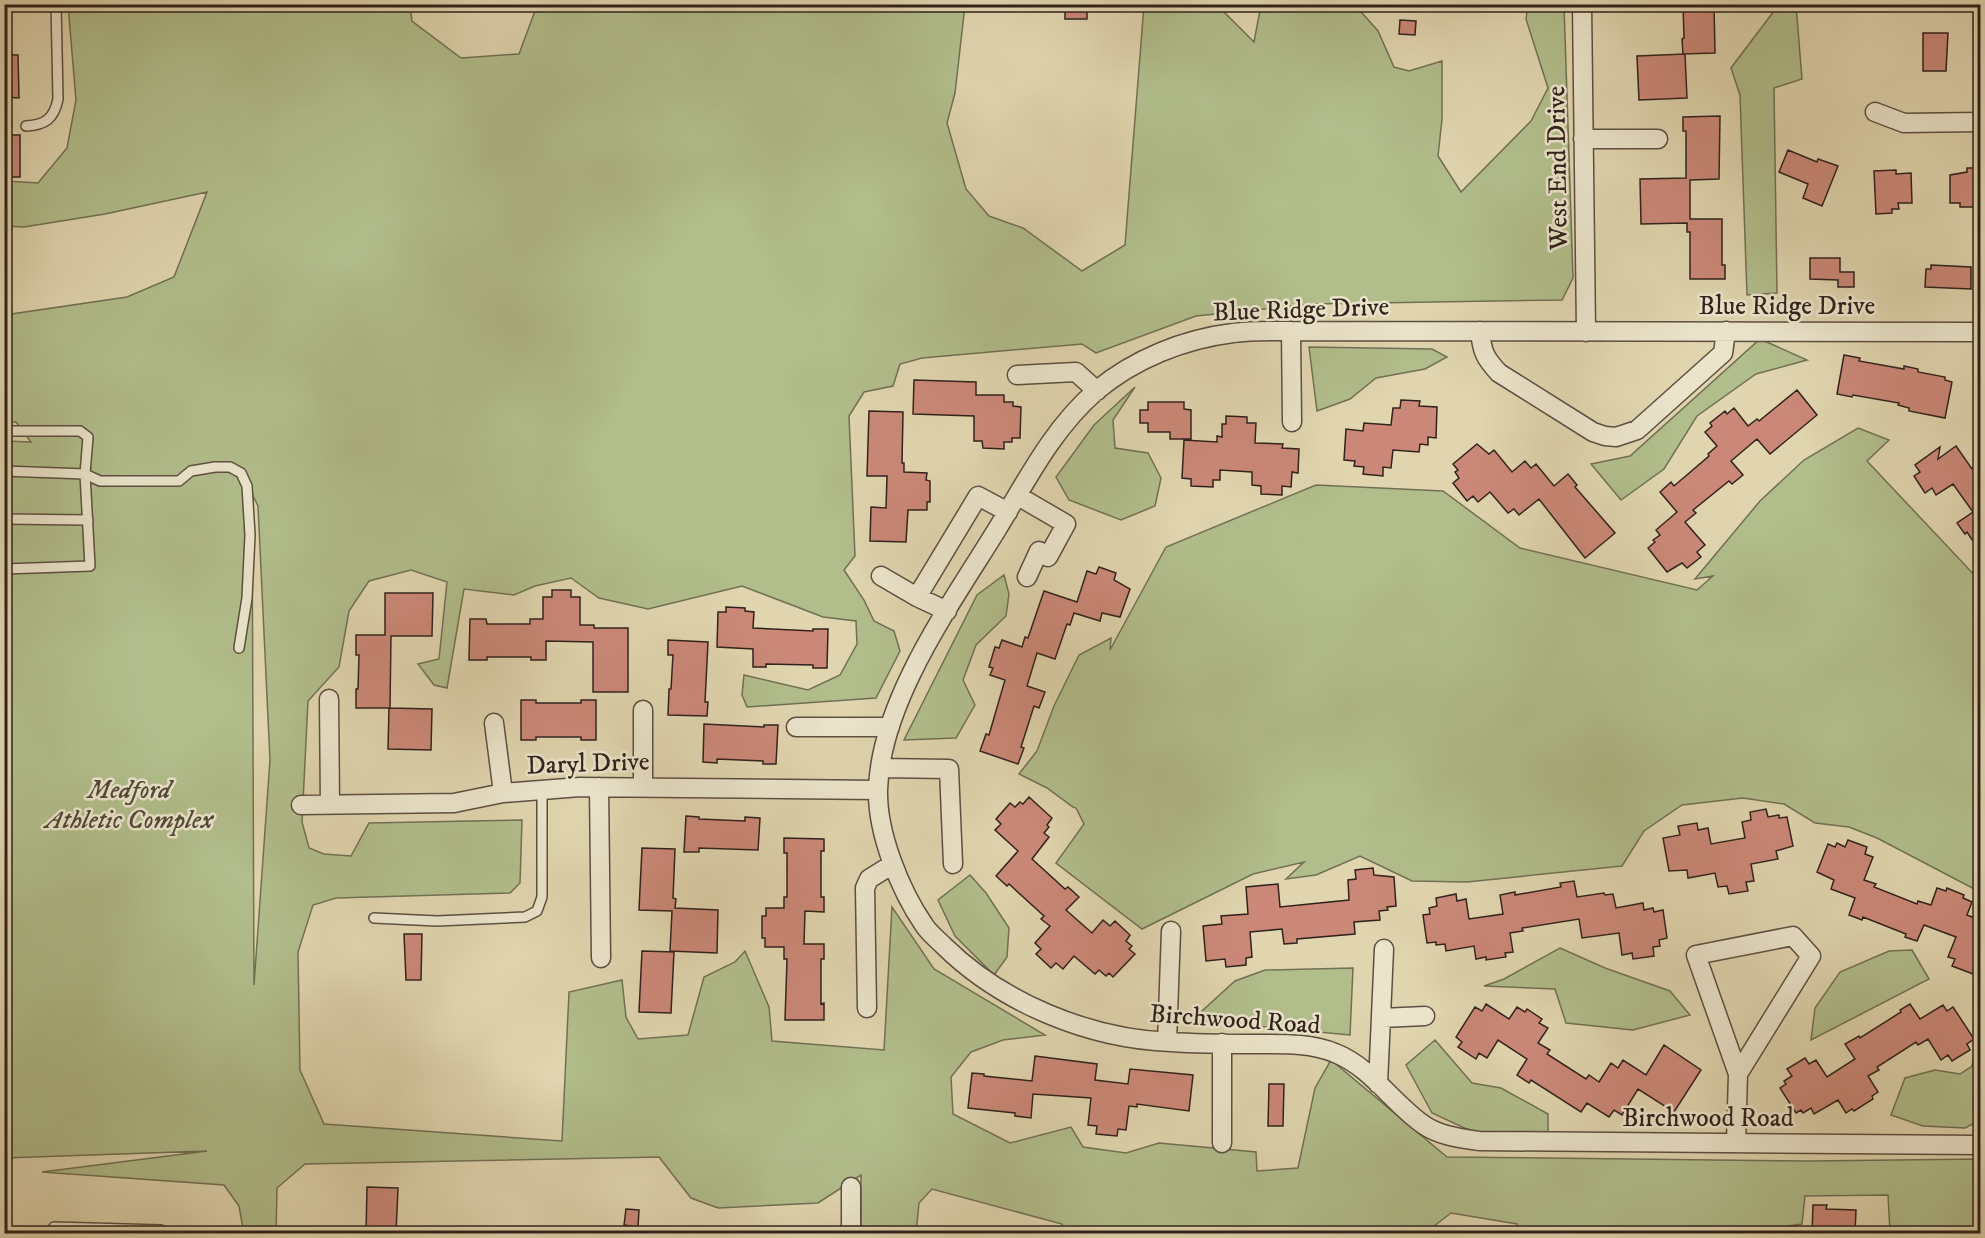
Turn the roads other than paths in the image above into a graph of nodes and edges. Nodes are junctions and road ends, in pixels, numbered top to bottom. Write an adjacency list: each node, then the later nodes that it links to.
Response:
1 (56, 4): 5 (lane)
2 (1582, 4): 6 (street, West End Drive)
3 (1875, 112): 4 (street)
4 (1980, 122)
5 (26, 126)
6 (1583, 139): 7 (street); 11 (street, West End Drive)
7 (1659, 139)
8 (1291, 331): 10 (street, Blue Ridge Drive); 14 (street, Blue Ridge Drive); 15 (street)
9 (1726, 331): 10 (street); 11 (street, Blue Ridge Drive); 12 (street, Blue Ridge Drive)
10 (1480, 332): 11 (street, Blue Ridge Drive)
11 (1586, 332)
12 (1980, 333)
13 (1017, 375): 14 (street)
14 (1097, 391): 19 (street, Blue Ridge Drive)
15 (1292, 422)
16 (4, 430): 18 (lane)
17 (4, 471): 18 (lane)
18 (85, 474): 22 (lane); 28 (lane)
19 (1018, 496): 20 (street, Blue Ridge Drive); 25 (street)
20 (1008, 512): 26 (street); 27 (street, Blue Ridge Drive)
21 (4, 519): 22 (lane)
22 (88, 520): 23 (lane)
23 (4, 569)
24 (881, 576): 26 (street)
25 (1027, 577)
26 (917, 597): 27 (street)
27 (947, 611): 32 (street, Blue Ridge Drive)
28 (239, 648)
29 (329, 699): 41 (street)
30 (643, 710): 36 (street)
31 (494, 723): 39 (street)
32 (890, 727): 33 (street); 34 (street, Blue Ridge Drive)
33 (796, 728)
34 (881, 768): 38 (street, Blue Ridge Drive); 43 (street)
35 (599, 787): 36 (street, Daryl Drive); 37 (street, Daryl Drive); 47 (street)
36 (643, 787): 38 (street, Daryl Drive)
37 (542, 790): 39 (street, Daryl Drive); 44 (lane)
38 (878, 790): 42 (street, Birchwood Road)
39 (503, 793): 41 (street, Daryl Drive)
40 (301, 805): 41 (street, Daryl Drive)
41 (330, 805)
42 (893, 864): 48 (street); 51 (street, Birchwood Road)
43 (953, 864)
44 (374, 918)
45 (1171, 931): 51 (street)
46 (1384, 949): 50 (street)
47 (601, 958)
48 (867, 1008)
49 (1425, 1016): 50 (street)
50 (1382, 1018): 54 (street)
51 (1167, 1042): 52 (street, Birchwood Road)
52 (1222, 1043): 54 (street, Birchwood Road); 55 (street)
53 (1738, 1074): 53 (street); 56 (street)
54 (1378, 1084): 56 (street, Birchwood Road)
55 (1222, 1143)
56 (1737, 1143): 57 (street, Birchwood Road)
57 (1980, 1145)
58 (851, 1187): 61 (street)
59 (54, 1233): 60 (lane)
60 (161, 1233)
61 (851, 1233)

